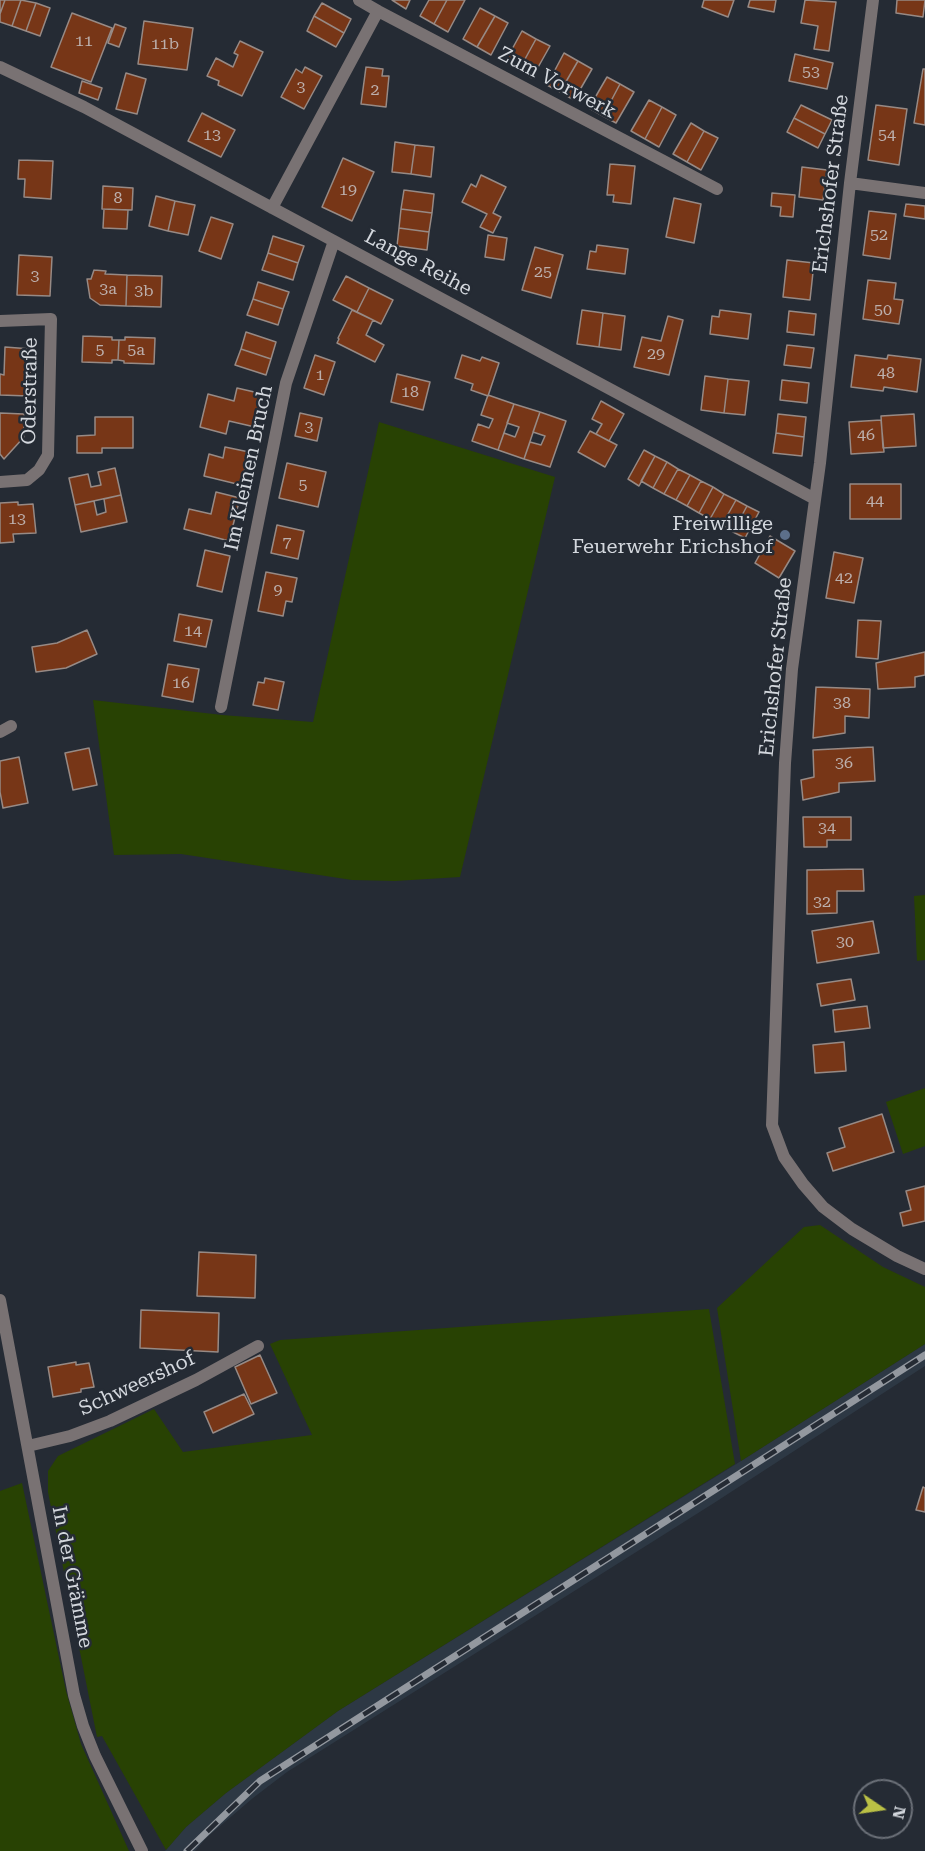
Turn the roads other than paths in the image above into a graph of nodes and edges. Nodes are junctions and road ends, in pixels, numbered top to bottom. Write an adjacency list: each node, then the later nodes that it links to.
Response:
1 (358, 0): 3 (street, Zum Vorwerk)
2 (873, 0): 5 (street, Erichshofer Straße)
3 (378, 11): 6 (street, Zum Vorwerk); 8 (street)
4 (0, 67): 8 (street, Lange Reihe)
5 (850, 183): 7 (street); 12 (street, Erichshofer Straße)
6 (717, 189)
7 (925, 193)
8 (272, 208): 9 (street, Lange Reihe)
9 (334, 241): 12 (street, Lange Reihe); 13 (street, Im Kleinen Bruch)
10 (0, 321): 11 (street, Oderstraße)
11 (0, 482)
12 (815, 499): 16 (street, Erichshofer Straße)
13 (221, 707)
14 (12, 726): 15 (street)
15 (0, 732)
16 (925, 1269)
17 (0, 1300): 19 (street, In der Grämme)
18 (258, 1346): 19 (street, Schweershof)
19 (28, 1446): 20 (street, In der Grämme)
20 (142, 1851)

